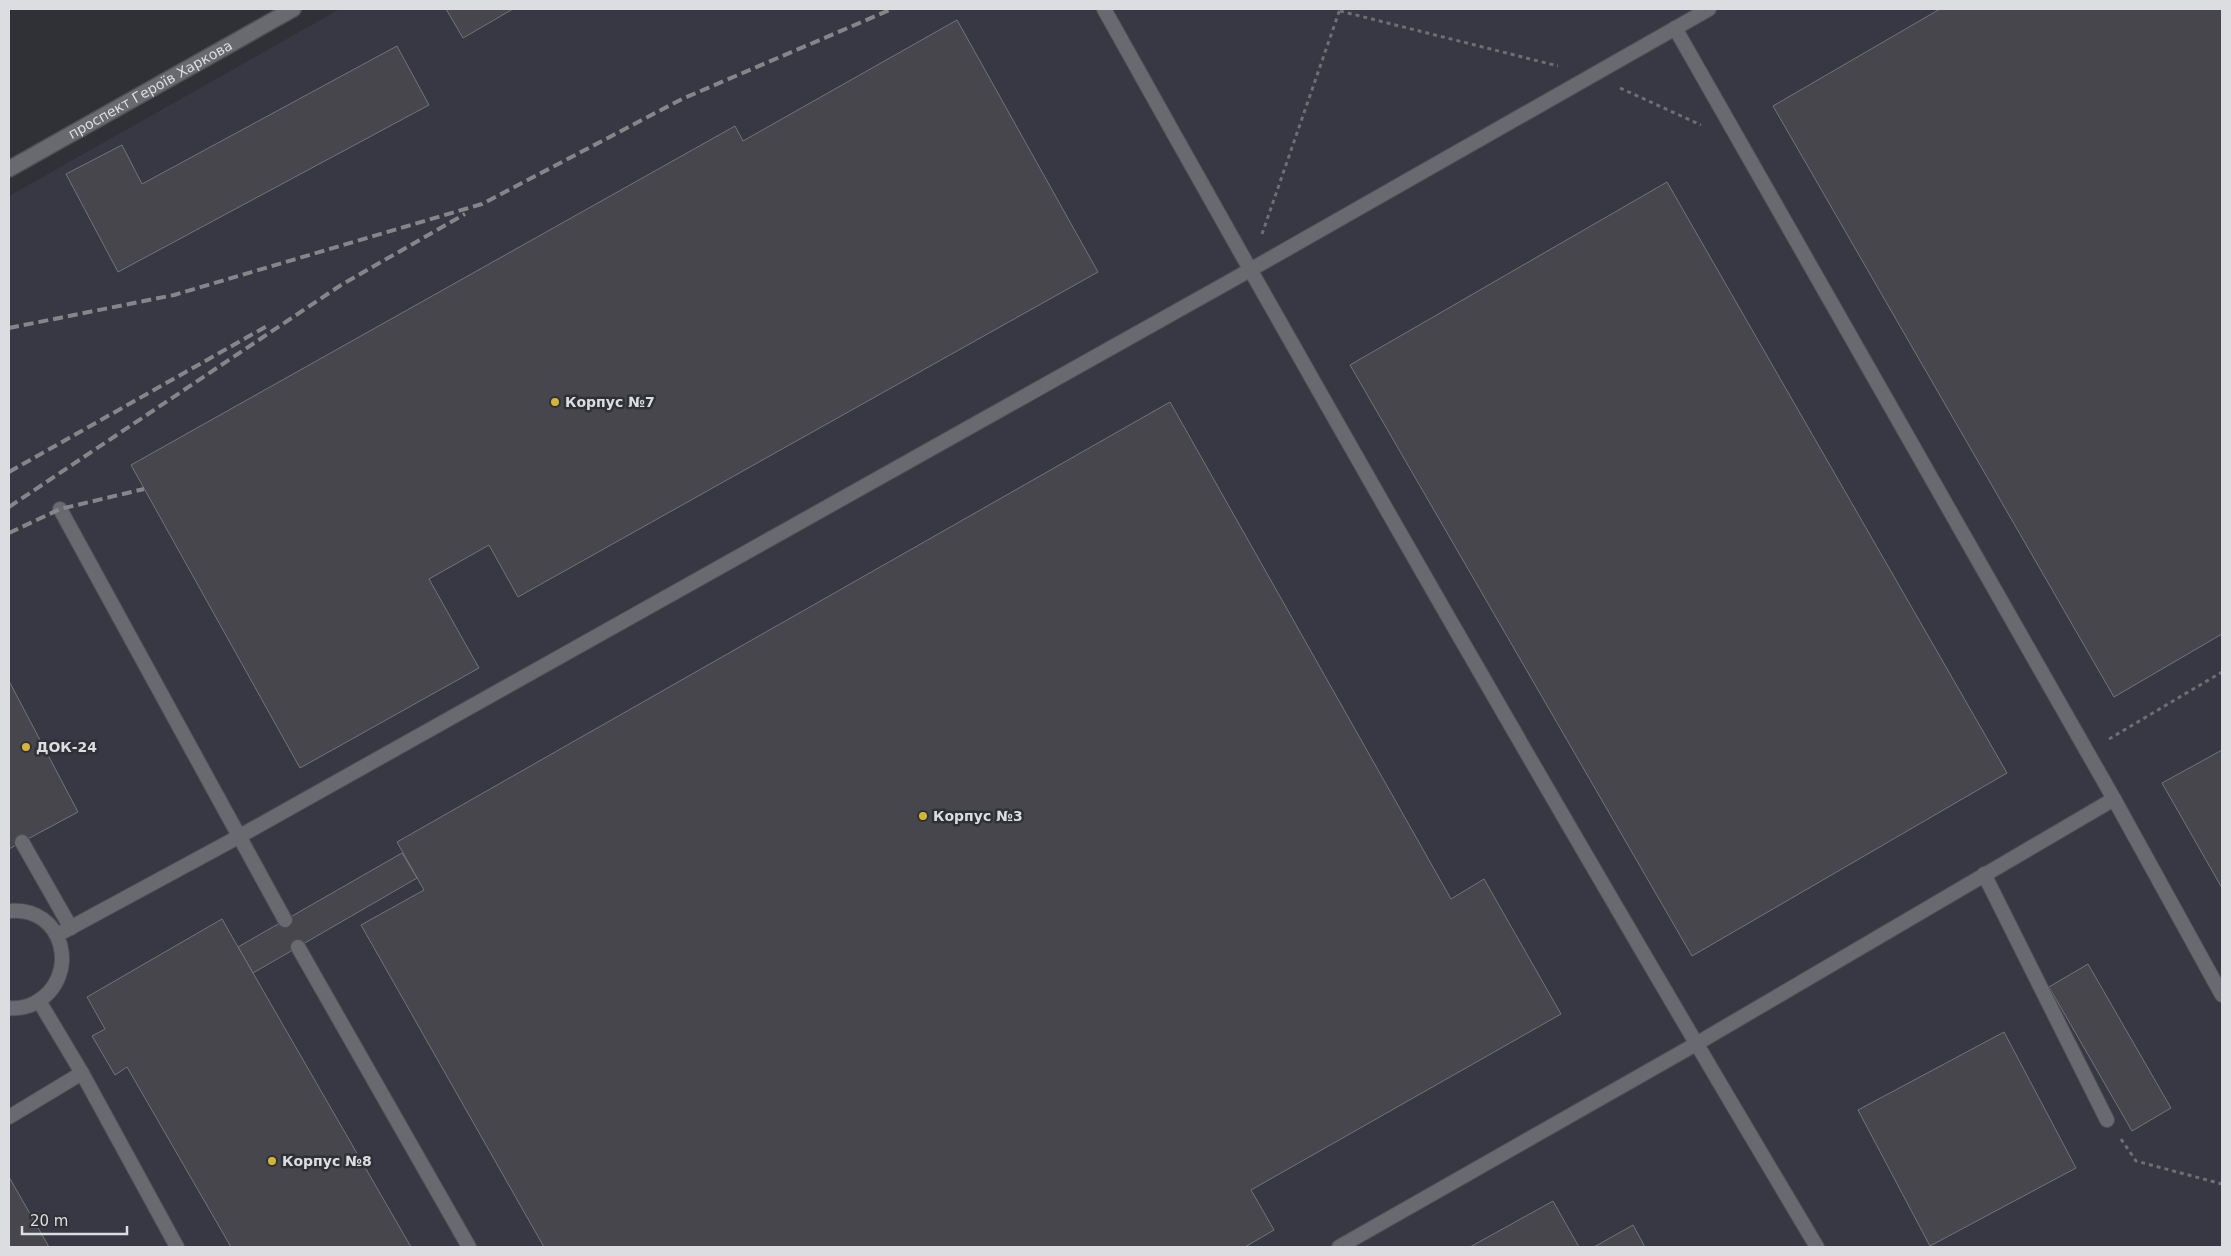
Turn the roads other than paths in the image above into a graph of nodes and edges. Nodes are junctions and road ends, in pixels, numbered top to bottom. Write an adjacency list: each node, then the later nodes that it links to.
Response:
1 (293, 9): 5 (street, проспект Героїв Харкова)
2 (1104, 9): 6 (lane)
3 (1708, 9): 4 (lane)
4 (1675, 28): 6 (lane); 8 (lane)
5 (9, 169)
6 (1250, 270): 9 (lane); 20 (lane)
7 (60, 509): 9 (lane)
8 (2114, 799): 11 (lane); 17 (lane)
9 (240, 836): 13 (lane); 14 (lane)
10 (22, 842): 14 (lane)
11 (1984, 874): 20 (lane); 23 (lane)
12 (9, 910): 15 (lane)
13 (285, 920)
14 (71, 928): 15 (lane)
15 (57, 935): 18 (lane)
16 (298, 946): 25 (lane)
17 (2222, 995)
18 (39, 1001): 19 (lane); 21 (lane)
19 (9, 1008)
20 (1696, 1044): 26 (lane); 27 (lane)
21 (82, 1073): 22 (lane); 24 (lane)
22 (9, 1117)
23 (2108, 1120)
24 (177, 1247)
25 (468, 1247)
26 (1339, 1247)
27 (1817, 1247)

